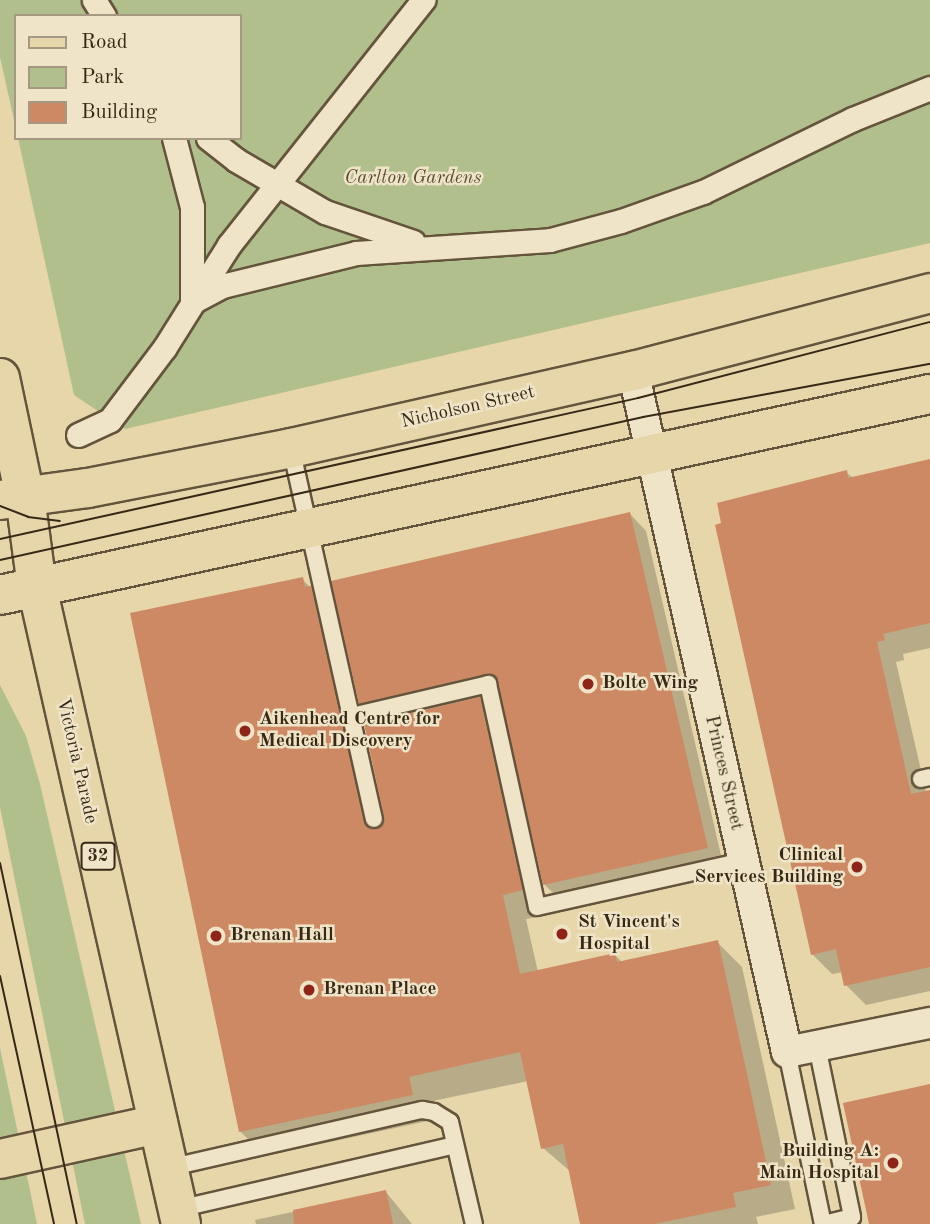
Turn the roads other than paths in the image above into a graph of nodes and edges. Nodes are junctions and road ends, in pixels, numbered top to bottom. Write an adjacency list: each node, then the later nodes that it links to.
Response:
1 (423, 0): 5 (street)
2 (930, 88): 6 (street)
3 (175, 140): 8 (street)
4 (211, 140): 5 (street)
5 (279, 186): 6 (street); 8 (street)
6 (429, 246): 8 (street)
7 (930, 293): 9 (main road, Nicholson Street)
8 (192, 302): 12 (street)
9 (633, 371): 13 (main road, Nicholson Street); 14 (street, Princes Street)
10 (0, 378): 15 (main road, Victoria Parade / 32)
11 (930, 394): 14 (main road)
12 (78, 435)
13 (291, 448): 15 (main road, Nicholson Street); 16 (lane)
14 (651, 453): 16 (main road); 21 (street, Princes Street)
15 (13, 499): 17 (main road, Victoria Parade / 32)
16 (309, 528): 17 (main road); 19 (lane)
17 (37, 587): 18 (main road); 25 (main road, Victoria Parade / 32)
18 (0, 595)
19 (352, 716): 20 (lane); 21 (lane)
20 (374, 819)
21 (743, 861): 24 (street, Princes Street)
22 (930, 1023): 23 (street)
23 (817, 1046): 24 (street); 31 (lane)
24 (787, 1052): 31 (lane)
25 (158, 1124): 27 (main road); 28 (main road, Victoria Parade / 32)
26 (455, 1145): 28 (lane); 29 (lane); 30 (lane)
27 (0, 1159)
28 (168, 1168): 29 (main road, Victoria Parade / 32)
29 (179, 1217)
30 (474, 1224)
31 (823, 1224)

